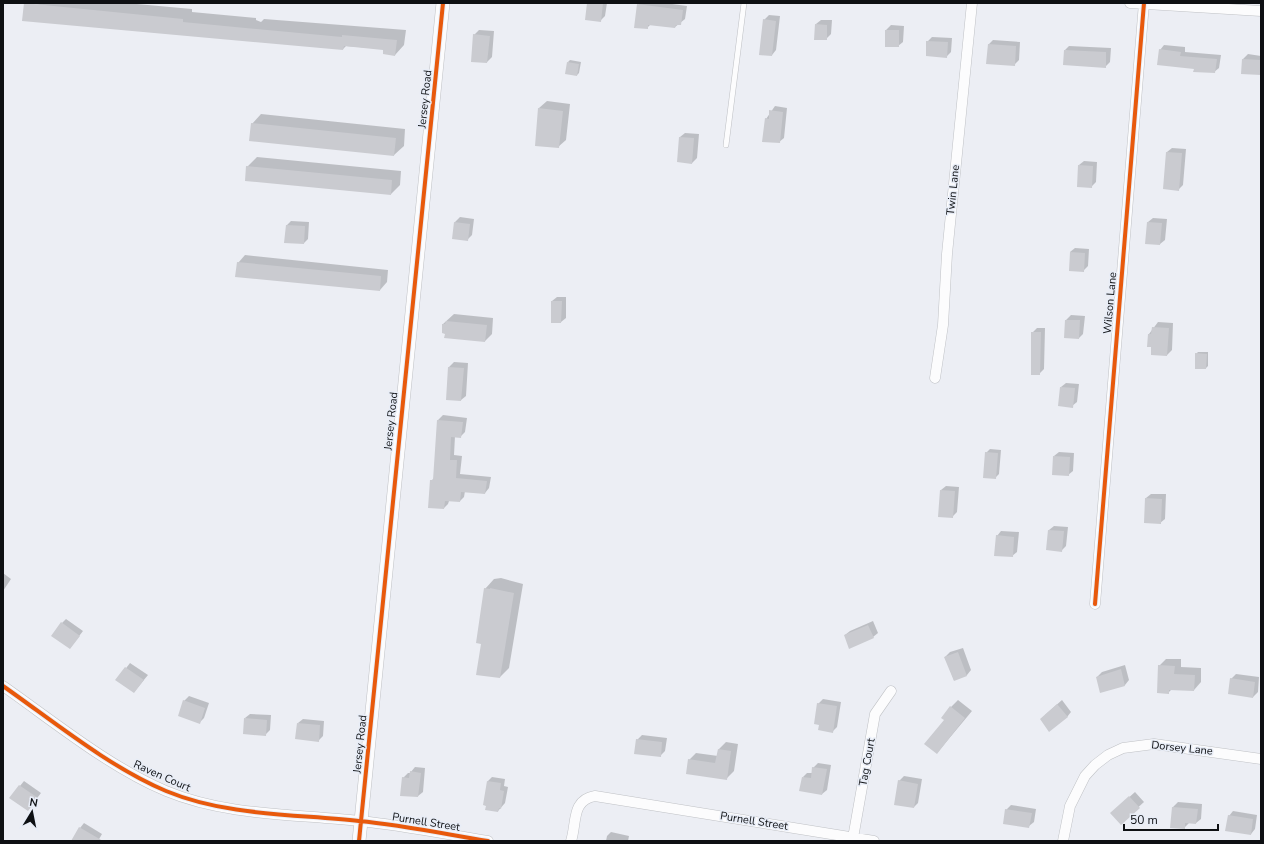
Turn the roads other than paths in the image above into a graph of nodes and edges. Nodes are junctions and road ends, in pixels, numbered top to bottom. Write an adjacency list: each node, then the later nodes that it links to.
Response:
1 (444, 3): 13 (street, Jersey Road)
2 (744, 3): 7 (lane)
3 (972, 3): 8 (street, Twin Lane)
4 (1130, 3): 5 (street)
5 (1144, 4): 6 (street); 9 (street, Wilson Lane)
6 (1261, 11)
7 (726, 145)
8 (935, 378)
9 (1095, 604)
10 (3, 686): 13 (street, Raven Court)
11 (891, 692): 14 (street, Tag Court)
12 (1261, 758): 19 (street, Dorsey Lane)
13 (362, 821): 15 (street, Jersey Road); 16 (street, Purnell Street)
14 (853, 838): 17 (street, Purnell Street); 18 (street, Purnell Street)
15 (359, 841)
16 (488, 841)
17 (571, 841)
18 (874, 841)
19 (1063, 841)

